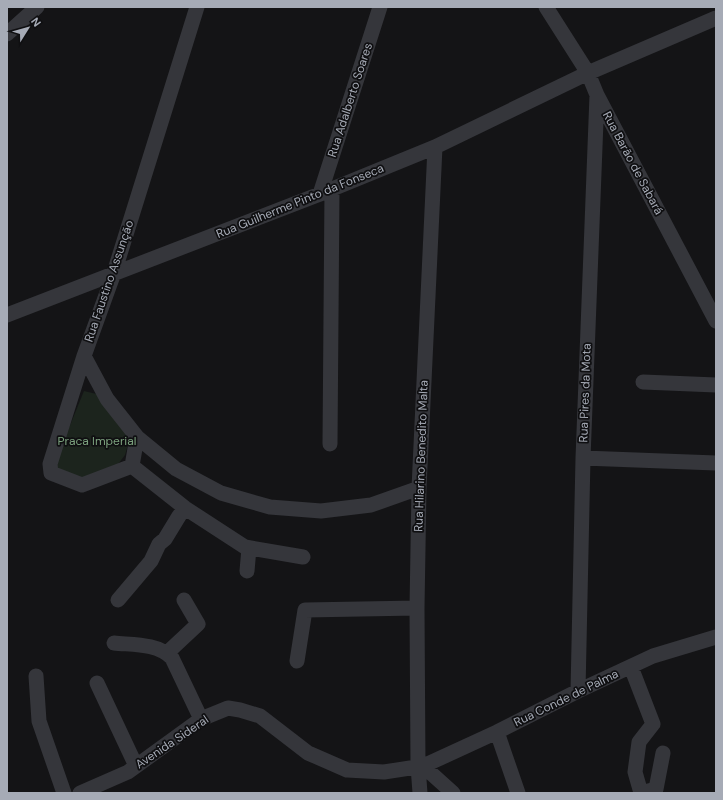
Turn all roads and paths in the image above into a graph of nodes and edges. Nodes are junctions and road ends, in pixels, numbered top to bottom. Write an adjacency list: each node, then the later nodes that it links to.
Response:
1 (37, 7): 6 (street)
2 (197, 7): 11 (street, Rua Faustino Assunção)
3 (380, 7): 10 (street, Rua Adalberto Soares)
4 (546, 7): 7 (street, Rua Barão de Sabará)
5 (716, 18): 7 (street, Rua Guilherme Pinto da Fonseca)
6 (7, 34)
7 (588, 73): 8 (street, Rua Barão de Sabará); 9 (street, Rua Guilherme Pinto da Fonseca)
8 (597, 95): 13 (street, Rua Barão de Sabará); 19 (street, Rua Pires da Mota)
9 (435, 147): 10 (street, Rua Guilherme Pinto da Fonseca); 22 (street, Rua Hilarino Benedito Malta)
10 (326, 192): 11 (street, Rua Guilherme Pinto da Fonseca); 18 (street, Rua Adalberto Soares)
11 (114, 273): 12 (street, Rua Guilherme Pinto da Fonseca); 14 (street, Rua Faustino Assunção)
12 (7, 315)
13 (716, 320)
14 (84, 356): 17 (street); 21 (street, Rua Faustino Assunção)
15 (643, 382): 16 (street)
16 (716, 385)
17 (137, 437): 21 (street); 22 (street)
18 (330, 444)
19 (583, 458): 20 (street); 37 (street, Rua Pires da Mota)
20 (716, 463)
21 (132, 466): 23 (street)
22 (419, 488): 29 (street, Rua Hilarino Benedito Malta)
23 (185, 508): 24 (street); 27 (street)
24 (249, 548): 25 (street); 26 (street)
25 (303, 557)
26 (247, 571)
27 (118, 600)
28 (184, 600): 32 (street)
29 (417, 608): 33 (street); 42 (street, Rua Hilarino Benedito Malta)
30 (716, 637): 34 (street, Rua Conde de Palma)
31 (114, 643): 32 (street)
32 (167, 653): 38 (street)
33 (297, 661)
34 (631, 667): 37 (street, Rua Conde de Palma); 48 (street)
35 (36, 676): 43 (street)
36 (97, 683): 41 (street)
37 (578, 691): 39 (street, Rua Conde de Palma)
38 (201, 719): 41 (street, Avenida Sideral); 42 (street, Avenida Sideral)
39 (497, 732): 42 (street, Rua Conde de Palma); 47 (street)
40 (663, 753): 48 (street)
41 (136, 766): 44 (street, Avenida Sideral)
42 (421, 766): 45 (street, Rua Hilarino Benedito Malta); 46 (street)
43 (64, 793)
44 (80, 793)
45 (420, 793)
46 (453, 793)
47 (518, 793)
48 (641, 793)

